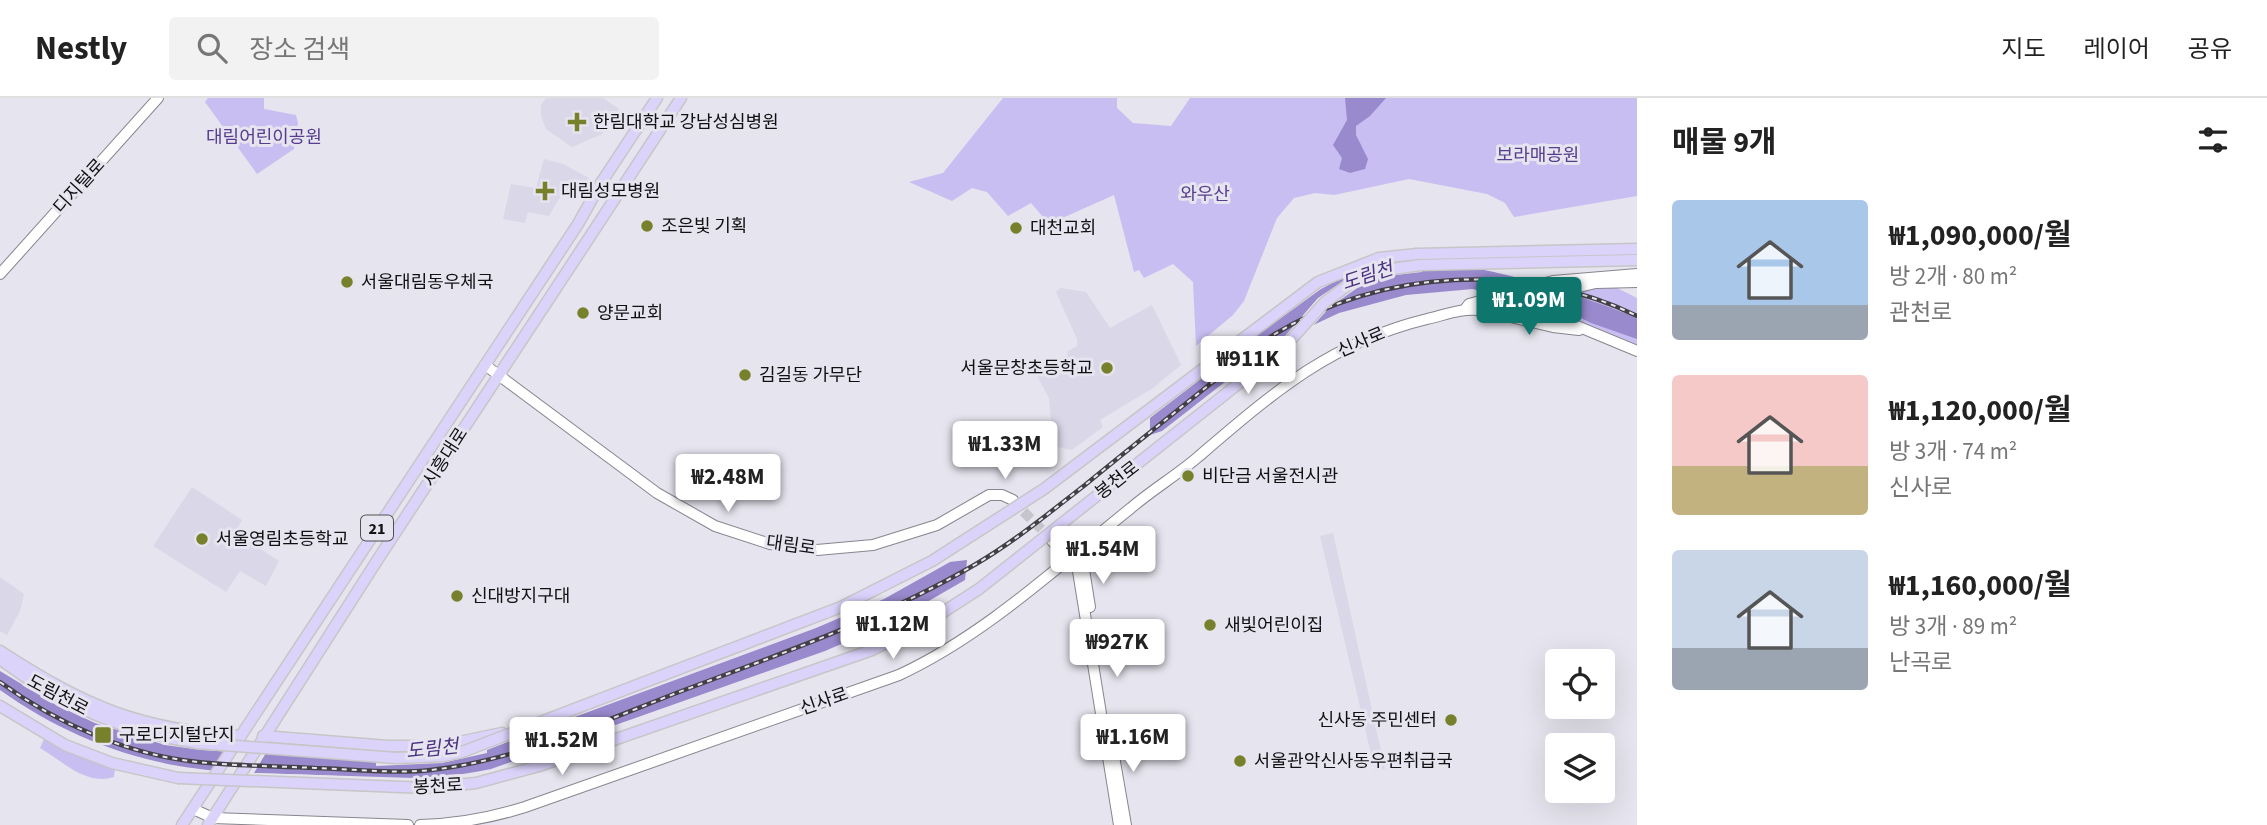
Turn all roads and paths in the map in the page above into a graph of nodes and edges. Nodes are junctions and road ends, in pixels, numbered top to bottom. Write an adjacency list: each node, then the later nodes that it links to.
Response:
1 (158, 98): 7 (main road, 디지털로)
2 (657, 98): 16 (main road, 시흥대로 / 21)
3 (681, 98): 17 (main road, 시흥대로)
4 (1637, 249): 5 (main road, 봉천로)
5 (1418, 260): 6 (main road, 봉천로); 23 (main road, 봉천로, bridge); 24 (main road, 봉천로, bridge)
6 (1637, 260)
7 (0, 274)
8 (1637, 274): 9 (main road, 신사로)
9 (1614, 278): 10 (main road, 신사로); 11 (main road, 신사로); 12 (main road, 신사로)
10 (1637, 282)
11 (1557, 290): 13 (main road, 신사로); 14 (main road)
12 (1467, 306): 13 (main road, 신사로); 20 (main road, 신사로)
13 (1484, 308): 14 (main road)
14 (1583, 330): 15 (main road)
15 (1637, 351)
16 (485, 365): 17 (main road, 대림로); 25 (main road, 시흥대로 / 21)
17 (499, 375): 18 (main road, 대림로); 26 (main road, 시흥대로)
18 (1013, 500)
19 (1052, 541): 20 (main road)
20 (1072, 556): 31 (main road, 신사로); 32 (main road); 33 (main road)
21 (0, 651): 25 (main road)
22 (0, 659): 25 (main road, 도림천로, bridge)
23 (2, 707)
24 (529, 728): 25 (main road, 봉천로, bridge); 26 (main road, bridge)
25 (241, 741): 27 (main road, 시흥대로 / 21, bridge)
26 (261, 741): 28 (main road, 시흥대로, bridge)
27 (193, 809): 28 (main road); 29 (main road, 시흥대로 / 21)
28 (210, 822): 30 (main road)
29 (182, 825)
30 (408, 825)
31 (420, 825)
32 (1119, 825)
33 (1126, 825)

